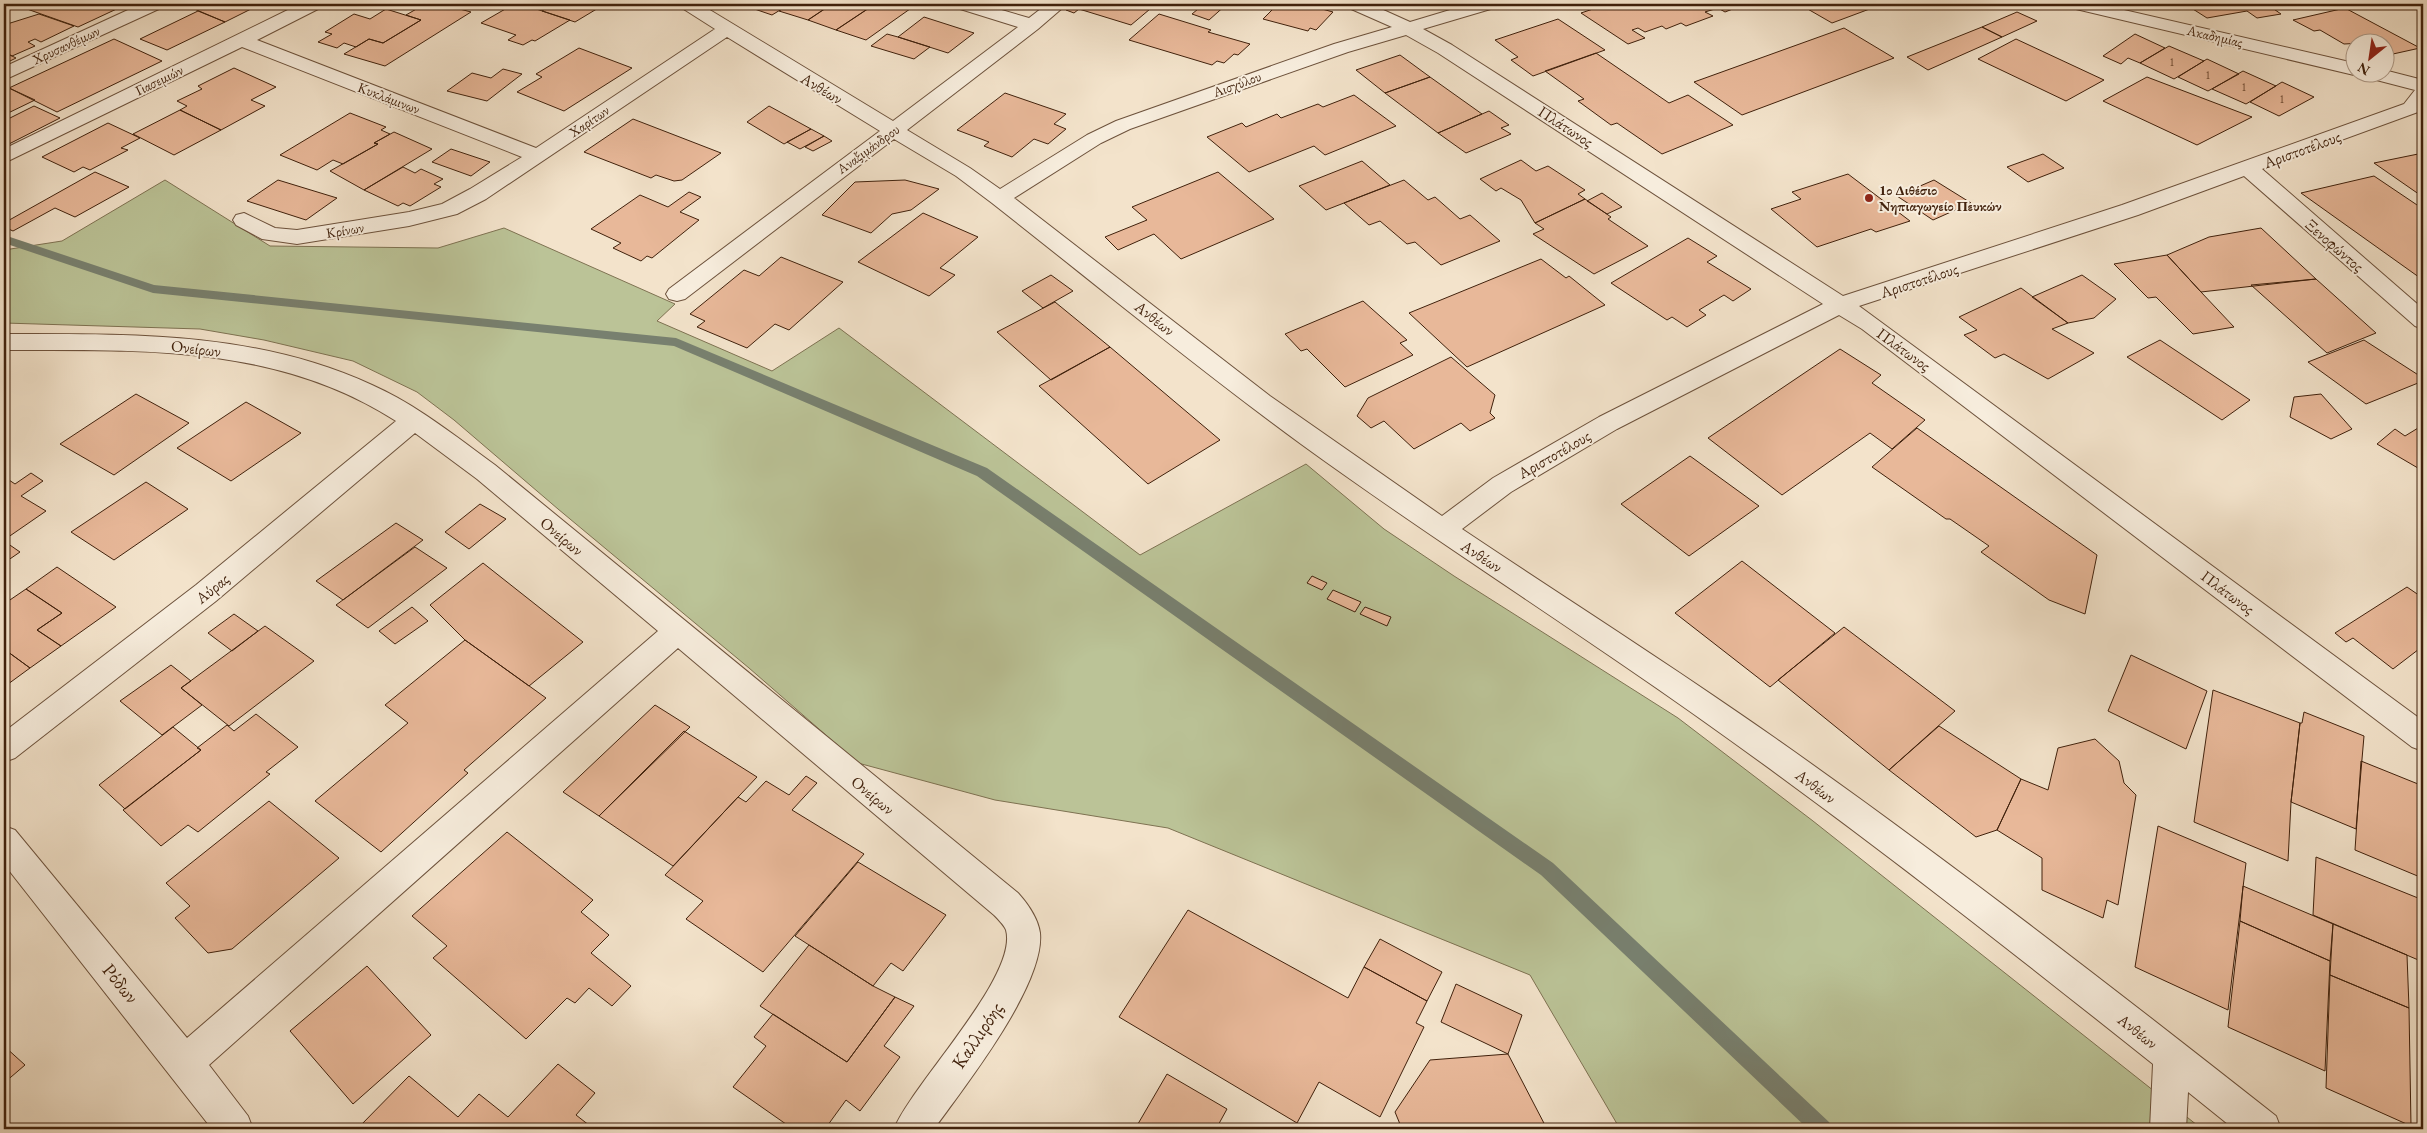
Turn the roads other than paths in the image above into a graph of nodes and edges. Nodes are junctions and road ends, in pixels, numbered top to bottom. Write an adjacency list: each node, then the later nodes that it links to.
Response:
1 (155, 4): 14 (street, Χρυσανθέμων)
2 (314, 4): 12 (street, Γιασεμιών)
3 (688, 4): 11 (street, Ανθέων)
4 (963, 4): 9 (street)
5 (1058, 4): 9 (street, Αναξιμάνδρου)
6 (1355, 4): 10 (street, Πλάτωνος)
7 (1488, 4): 10 (street, Αισχύλου)
8 (2076, 4): 13 (street, Ακαδημίας)
9 (1032, 25): 18 (street, Αναξιμάνδρου)
10 (1408, 28): 22 (street, Αισχύλου); 26 (street, Πλάτωνος)
11 (727, 29): 18 (street, Ανθέων); 19 (street, Χαρίτων)
12 (241, 40): 19 (street, Κυκλάμινων); 20 (street, Γιασεμιών)
13 (2344, 67)
14 (4, 74)
15 (2394, 79): 16 (street)
16 (2423, 86)
17 (2423, 94): 21 (street, Αριστοτέλους)
18 (894, 130): 22 (street, Ανθέων); 25 (street, Αναξιμάνδρου)
19 (538, 156): 23 (street, Χαρίτων)
20 (4, 157)
21 (2248, 168): 26 (street, Αριστοτέλους); 27 (street, Ξενοφώντος)
22 (1000, 198): 30 (street, Ανθέων)
23 (449, 209): 24 (street, Κρίνων)
24 (244, 220)
25 (677, 294)
26 (1842, 304): 30 (street, Αριστοτέλους); 32 (street, Πλάτωνος)
27 (2423, 321)
28 (4, 342): 29 (street, Ονείρων)
29 (415, 419): 31 (street, Ονείρων); 33 (street, Αύρας)
30 (1442, 530): 36 (street, Ανθέων)
31 (676, 632): 35 (street, Ονείρων); 37 (street)
32 (2423, 738)
33 (4, 749)
34 (4, 840): 37 (street, Ρόδων)
35 (1024, 934): 39 (street, Καλλιρόης)
36 (2170, 1056): 40 (street); 41 (street, Ανθέων)
37 (185, 1063): 38 (street, Ρόδων)
38 (235, 1129)
39 (912, 1129)
40 (2168, 1129)
41 (2263, 1129)

